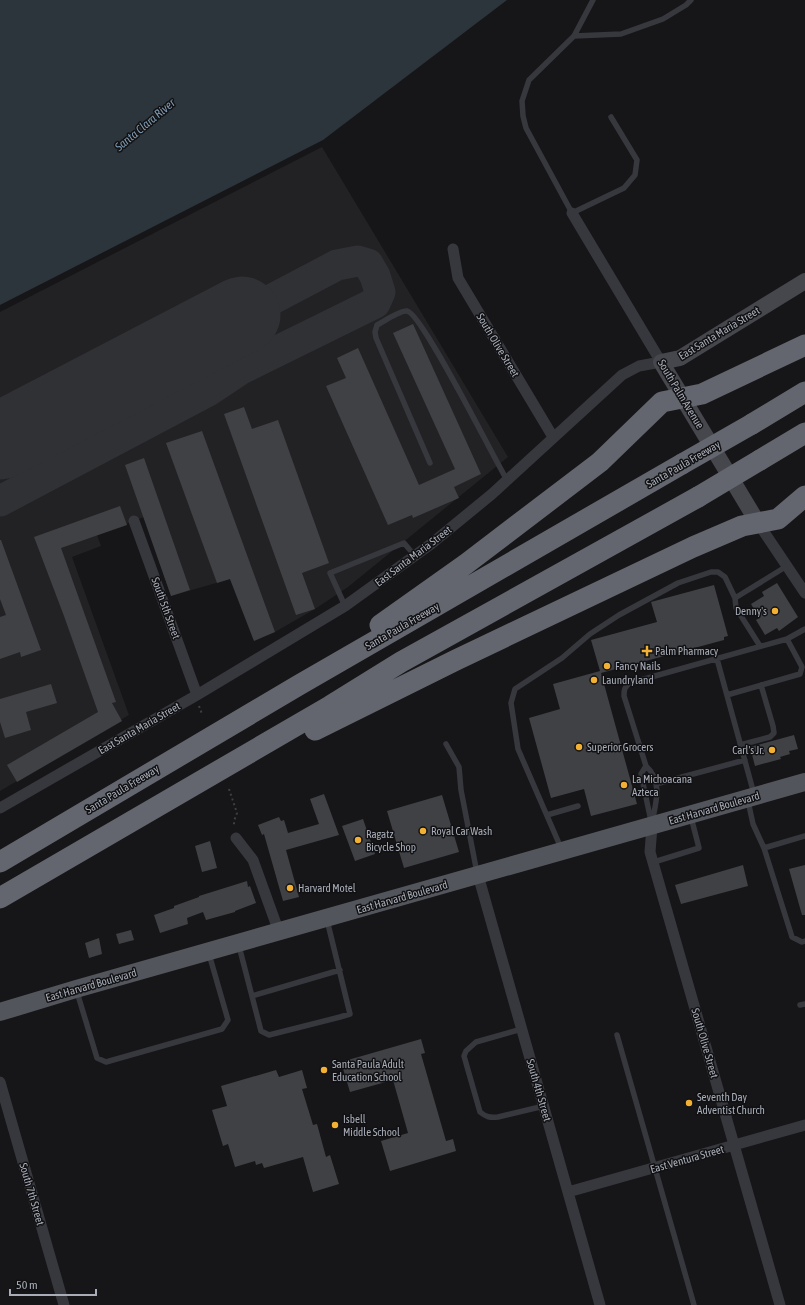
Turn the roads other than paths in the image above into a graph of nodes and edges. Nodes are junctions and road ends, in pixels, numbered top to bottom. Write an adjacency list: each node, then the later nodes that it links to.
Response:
1 (593, 0): 3 (lane)
2 (691, 0): 3 (lane)
3 (574, 36): 5 (lane)
4 (611, 116): 5 (lane)
5 (572, 213): 9 (street, South Palm Avenue)
6 (453, 249): 13 (street, South Olive Street)
7 (805, 281): 9 (street, East Santa Maria Street)
8 (805, 345): 11 (highway)
9 (661, 362): 11 (street, South Palm Avenue); 13 (street, East Santa Maria Street)
10 (805, 392): 28 (highway, Santa Paula Freeway, bridge)
11 (684, 398): 18 (street, South Palm Avenue); 28 (highway)
12 (805, 433): 34 (highway, bridge)
13 (553, 437): 15 (street, East Santa Maria Street)
14 (430, 463): 15 (lane)
15 (507, 480): 19 (street, East Santa Maria Street)
16 (805, 496): 18 (highway)
17 (134, 521): 30 (street, South 5th Street)
18 (758, 524): 20 (street, South Palm Avenue); 34 (highway)
19 (414, 556): 23 (street, East Santa Maria Street); 23 (lane)
20 (787, 566): 21 (street, South Palm Avenue); 22 (lane)
21 (805, 593)
22 (735, 598): 26 (lane); 42 (lane)
23 (345, 606): 30 (street, East Santa Maria Street)
24 (805, 629): 25 (lane)
25 (787, 639): 26 (lane); 29 (lane)
26 (760, 646): 27 (lane)
27 (717, 658): 31 (lane); 36 (lane)
28 (299, 685): 49 (highway, Santa Paula Freeway)
29 (761, 685): 31 (lane); 33 (lane)
30 (197, 695): 41 (street, East Santa Maria Street)
31 (727, 695): 33 (lane)
32 (446, 744): 51 (lane)
33 (740, 745): 35 (lane)
34 (249, 754): 52 (highway)
35 (744, 760): 38 (lane); 39 (lane)
36 (646, 766): 38 (lane); 44 (lane)
37 (805, 782): 39 (main road, East Harvard Boulevard)
38 (656, 784): 44 (lane)
39 (751, 798): 43 (main road, East Harvard Boulevard); 47 (lane)
40 (578, 806): 42 (lane)
41 (0, 808)
42 (547, 815): 48 (lane)
43 (690, 815): 44 (main road, East Harvard Boulevard); 50 (lane)
44 (652, 826): 48 (main road, East Harvard Boulevard); 50 (street, South Olive Street)
45 (805, 836): 47 (lane)
46 (236, 838): 54 (street)
47 (764, 848): 55 (lane)
48 (562, 851): 51 (main road, East Harvard Boulevard)
49 (0, 862)
50 (654, 862): 67 (street, South Olive Street)
51 (478, 875): 53 (main road, East Harvard Boulevard); 62 (street, South 4th Street)
52 (0, 898)
53 (327, 918): 54 (main road, East Harvard Boulevard); 58 (lane)
54 (280, 932): 56 (main road, East Harvard Boulevard)
55 (805, 941)
56 (238, 943): 57 (main road, East Harvard Boulevard); 60 (lane)
57 (208, 952): 59 (main road, East Harvard Boulevard); 59 (lane)
58 (340, 970): 60 (lane); 60 (lane)
59 (76, 989): 61 (main road, East Harvard Boulevard)
60 (252, 996)
61 (0, 1012)
62 (522, 1029): 65 (street, South 4th Street); 65 (lane)
63 (617, 1035): 68 (lane)
64 (0, 1082): 70 (street, South 7th Street)
65 (544, 1106): 69 (street, South 4th Street)
66 (805, 1125): 67 (street, East Ventura Street)
67 (734, 1145): 68 (street, East Ventura Street); 73 (street, South Olive Street)
68 (654, 1169): 69 (street, East Ventura Street); 72 (lane)
69 (568, 1192): 71 (street, South 4th Street)
70 (64, 1305)
71 (600, 1305)
72 (694, 1305)
73 (780, 1305)

